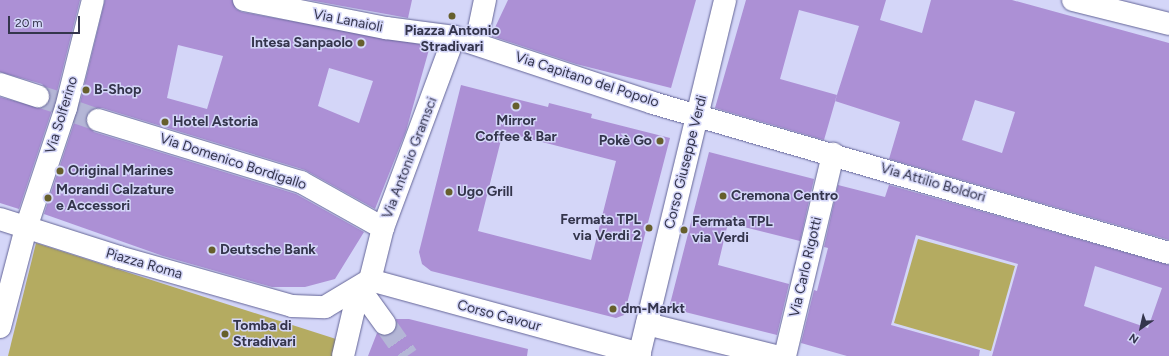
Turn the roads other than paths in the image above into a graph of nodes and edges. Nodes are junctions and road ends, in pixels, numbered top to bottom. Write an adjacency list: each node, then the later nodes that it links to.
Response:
1 (93, 0): 15 (street, Via Solferino)
2 (244, 0): 7 (street, Via Lanaioli)
3 (485, 0): 8 (street)
4 (725, 0): 11 (street, Corso Giuseppe Verdi)
5 (1073, 0): 6 (street)
6 (1169, 24)
7 (454, 36): 8 (street, Via Capitano del Popolo); 16 (street, Via Antonio Gramsci)
8 (476, 43): 11 (street, Via Capitano del Popolo)
9 (0, 84): 10 (street)
10 (38, 96)
11 (698, 115): 13 (street, Via Attilio Boldori); 20 (street, Corso Giuseppe Verdi)
12 (98, 120): 16 (street, Via Domenico Bordigallo)
13 (833, 154): 17 (street, Via Attilio Boldori); 25 (street, Via Carlo Rigotti)
14 (0, 219): 15 (street, Piazza Roma)
15 (26, 228): 18 (street, Piazza Roma); 21 (street)
16 (383, 228): 18 (street, Via Antonio Gramsci)
17 (1169, 252)
18 (364, 284): 19 (street); 22 (street, Corso Cavour); 23 (street)
19 (385, 324)
20 (647, 324): 22 (street, Corso Giuseppe Verdi); 24 (street)
21 (0, 327)
22 (640, 355)
23 (343, 356)
24 (775, 356)
25 (786, 356)

